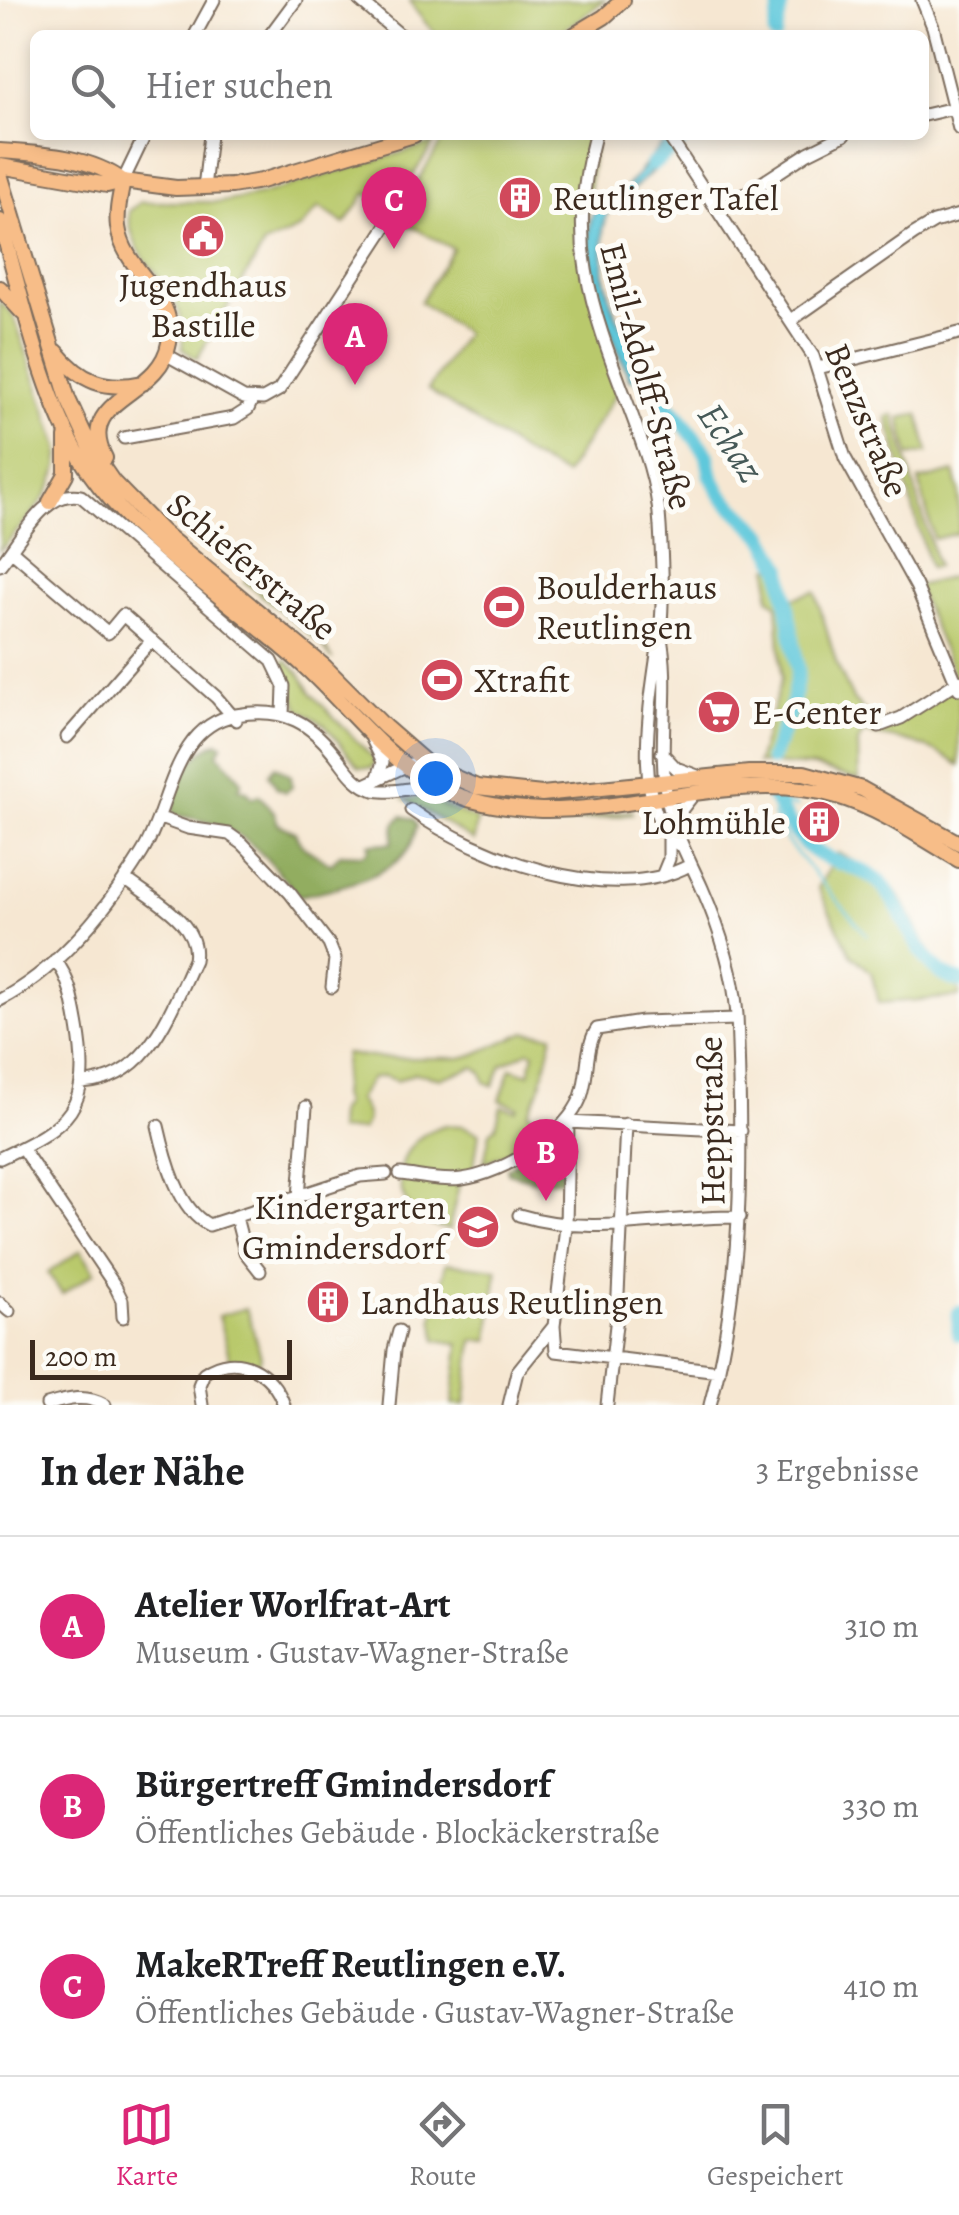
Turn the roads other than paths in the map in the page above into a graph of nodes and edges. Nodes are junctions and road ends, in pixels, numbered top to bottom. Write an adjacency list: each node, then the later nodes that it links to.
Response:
1 (214, 0): 6 (street)
2 (296, 0): 7 (street)
3 (359, 0): 8 (street)
4 (623, 0): 9 (main road)
5 (922, 0): 10 (street)
6 (199, 30)
7 (274, 30)
8 (394, 30)
9 (595, 30)
10 (954, 108): 11 (street); 12 (street)
11 (929, 114)
12 (959, 129)
13 (143, 140): 21 (street)
14 (209, 140): 22 (street)
15 (397, 140): 22 (main road)
16 (594, 140): 42 (street, Emil-Adolff-Straße)
17 (671, 140): 24 (street, Benzstraße)
18 (834, 140): 24 (street)
19 (0, 151): 21 (main road)
20 (0, 170): 21 (main road); 31 (main road, Schieferstraße)
21 (123, 181): 22 (main road); 32 (main road)
22 (204, 188)
23 (410, 191): 35 (street)
24 (720, 211): 28 (street, Benzstraße)
25 (959, 214): 28 (street)
26 (0, 221): 29 (main road, Schieferstraße)
27 (0, 288): 29 (main road)
28 (790, 321): 33 (street, Benzstraße)
29 (31, 325): 36 (main road, Schieferstraße)
30 (959, 333): 33 (street)
31 (50, 344): 34 (main road); 39 (main road, Schieferstraße)
32 (166, 355): 34 (main road); 35 (street)
33 (818, 368): 44 (street, Benzstraße)
34 (143, 383): 39 (main road)
35 (252, 400): 37 (street)
36 (64, 426): 38 (main road); 48 (main road, Schieferstraße)
37 (124, 438)
38 (50, 502): 40 (street); 45 (street)
39 (146, 517): 50 (main road, Schieferstraße)
40 (12, 550): 41 (street); 43 (street)
41 (0, 565)
42 (660, 634): 51 (street, Emil-Adolff-Straße); 52 (street, Emil-Adolff-Straße)
43 (152, 640): 46 (street); 49 (street)
44 (958, 684): 47 (street)
45 (283, 715): 46 (street); 56 (street)
46 (235, 718): 67 (street)
47 (879, 726)
48 (371, 735): 54 (main road, Schieferstraße); 56 (street)
49 (67, 736)
50 (402, 742): 53 (main road, Schieferstraße); 54 (street)
51 (662, 754): 52 (street); 55 (street); 57 (street, Emil-Adolff-Straße)
52 (648, 756): 57 (street, Emil-Adolff-Straße)
53 (426, 763): 54 (street); 60 (main road, Schieferstraße)
54 (405, 765): 56 (street); 58 (main road, Schieferstraße); 59 (street)
55 (701, 778): 57 (main road, Schieferstraße); 66 (main road, Schieferstraße)
56 (371, 783): 59 (street)
57 (657, 783): 60 (main road, Schieferstraße); 63 (street, Heppstraße)
58 (434, 785): 59 (street); 64 (main road, Schieferstraße)
59 (394, 788)
60 (616, 788): 64 (main road)
61 (890, 793): 66 (main road)
62 (693, 795): 63 (main road, Schieferstraße); 68 (street); 70 (main road, Schieferstraße)
63 (660, 799): 64 (main road, Schieferstraße); 68 (street, Heppstraße)
64 (618, 804)
65 (411, 810): 72 (street)
66 (904, 810): 69 (main road, Schieferstraße)
67 (160, 818): 73 (street); 75 (street)
68 (675, 839): 71 (street, Heppstraße); 72 (street)
69 (959, 842)
70 (959, 860)
71 (690, 866): 72 (street); 77 (street, Heppstraße)
72 (662, 876)
73 (125, 878): 74 (street); 78 (street)
74 (55, 960): 76 (street); 78 (street)
75 (332, 988)
76 (0, 1000)
77 (737, 1019): 80 (street); 83 (street, Heppstraße)
78 (82, 1083): 84 (street)
79 (306, 1106): 88 (street)
80 (568, 1122): 81 (street); 87 (street); 92 (street)
81 (626, 1124): 83 (street); 93 (street)
82 (158, 1126): 90 (street)
83 (741, 1131): 91 (street, Heppstraße)
84 (22, 1148): 85 (street); 95 (street)
85 (0, 1158)
86 (386, 1174): 88 (street)
87 (400, 1174)
88 (299, 1197): 90 (street)
89 (519, 1214): 92 (street)
90 (236, 1218): 94 (street)
91 (740, 1218): 93 (street); 99 (street, Heppstraße)
92 (566, 1226): 93 (street); 96 (street)
93 (621, 1227): 98 (street)
94 (260, 1272)
95 (122, 1317)
96 (554, 1326): 98 (street); 105 (street)
97 (400, 1331): 104 (street)
98 (611, 1358): 99 (street); 106 (street)
99 (720, 1371): 107 (street, Heppstraße)
100 (47, 1405): 101 (street)
101 (105, 1405)
102 (202, 1405): 103 (street)
103 (284, 1405)
104 (389, 1405)
105 (509, 1405)
106 (607, 1405)
107 (710, 1405)

